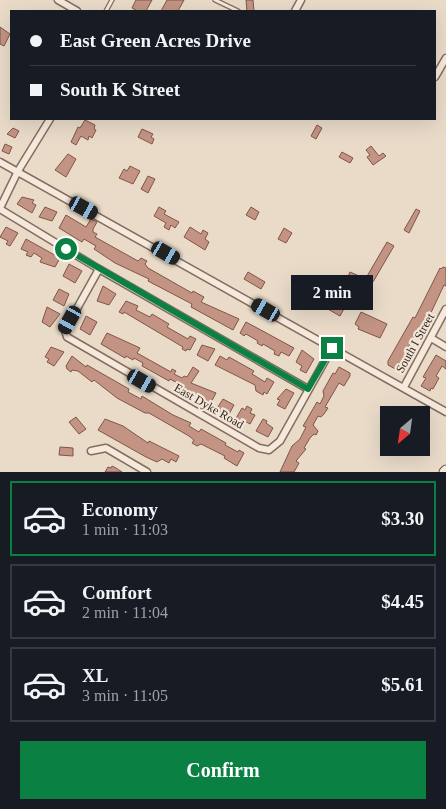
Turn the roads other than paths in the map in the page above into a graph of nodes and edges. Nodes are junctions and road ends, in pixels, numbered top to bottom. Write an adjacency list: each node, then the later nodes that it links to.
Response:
1 (58, 0): 3 (street)
2 (215, 0): 4 (lane)
3 (75, 10)
4 (236, 10)
5 (446, 58): 6 (street)
6 (436, 75)
7 (49, 120): 9 (street)
8 (0, 162): 9 (street)
9 (18, 171): 10 (street); 15 (street)
10 (0, 208): 11 (street)
11 (99, 268): 17 (street); 17 (street, East Dyke Road)
12 (446, 309): 13 (street, South I Street)
13 (431, 338): 14 (street); 16 (street, South I Street)
14 (446, 347)
15 (332, 348): 16 (street); 17 (street)
16 (404, 387): 18 (street)
17 (308, 389)
18 (446, 412)
19 (91, 451): 20 (street)
20 (148, 472)

